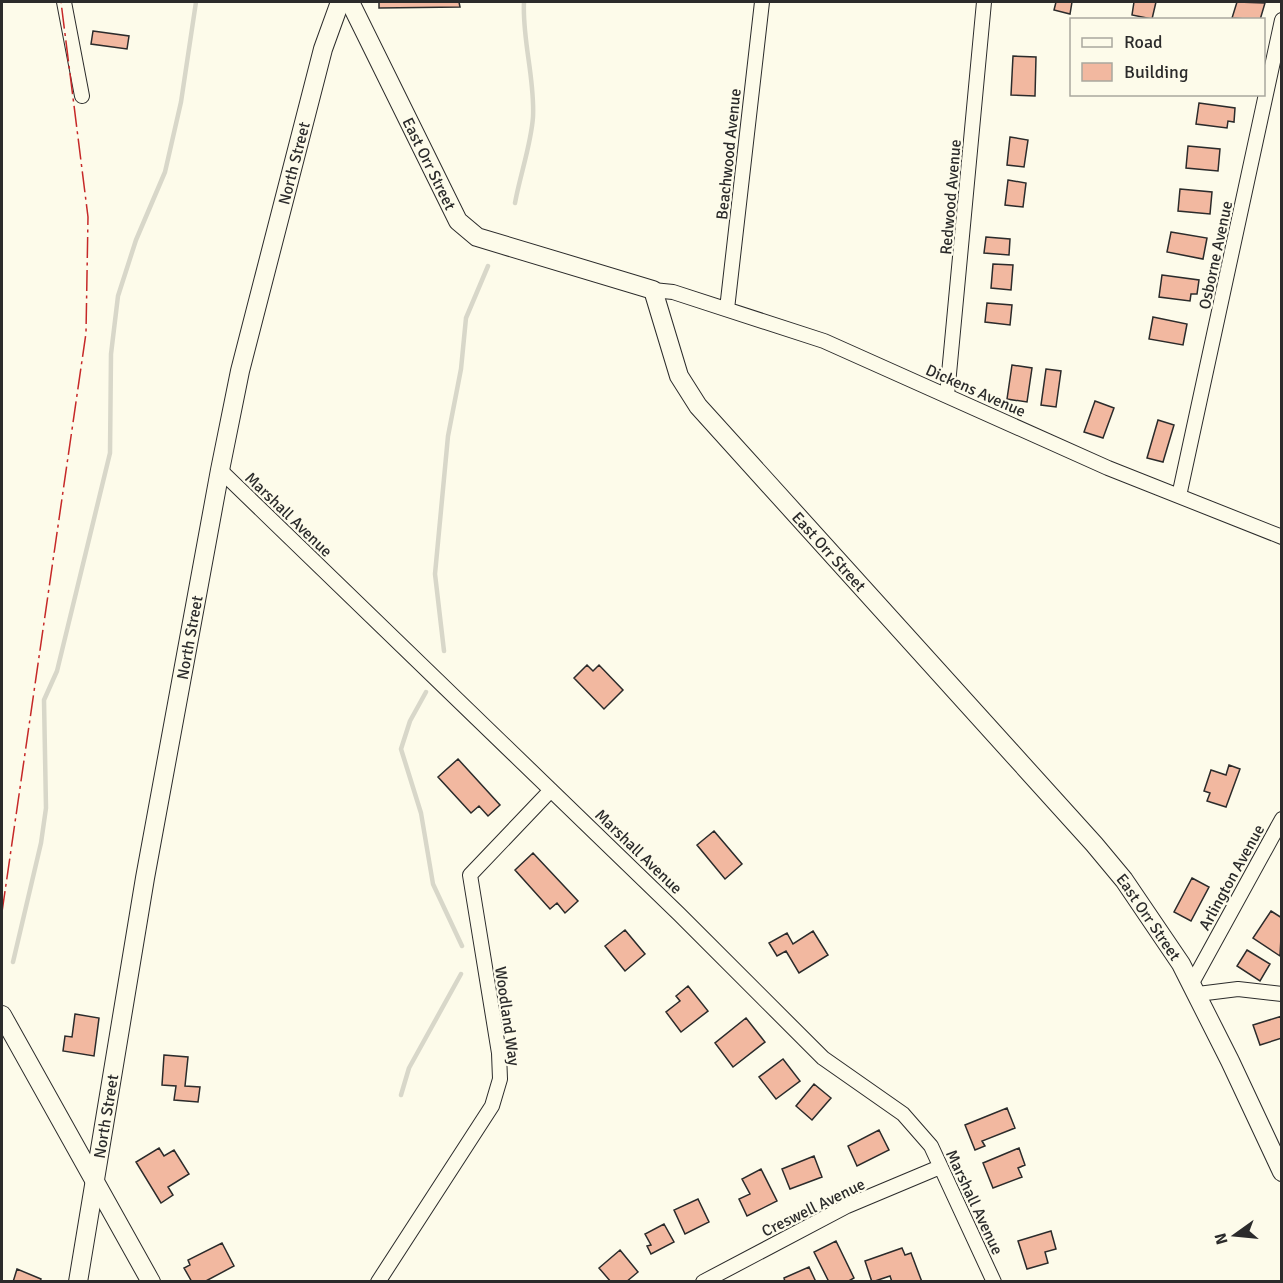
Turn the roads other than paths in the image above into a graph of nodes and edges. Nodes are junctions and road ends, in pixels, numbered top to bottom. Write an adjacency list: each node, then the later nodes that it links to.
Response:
1 (64, 2): 8 (street)
2 (340, 2): 13 (street, North Street)
3 (350, 2): 10 (street, East Orr Street)
4 (762, 2): 11 (street, Beachwood Avenue)
5 (984, 2): 12 (street, Redwood Avenue)
6 (1281, 20): 7 (street, Osborne Avenue)
7 (1265, 95)
8 (82, 96)
9 (1265, 96): 14 (street, Osborne Avenue)
10 (653, 290): 11 (street, Dickens Avenue); 18 (street, East Orr Street)
11 (727, 309): 12 (street, Dickens Avenue)
12 (947, 395): 14 (street, Dickens Avenue)
13 (220, 470): 16 (street, Marshall Avenue); 23 (street, North Street)
14 (1179, 496): 15 (street, Dickens Avenue)
15 (1281, 537)
16 (551, 790): 21 (street, Marshall Avenue); 26 (street, Woodland Way)
17 (1281, 819): 18 (street, Arlington Avenue)
18 (1195, 989): 19 (street); 22 (street, East Orr Street)
19 (1281, 994)
20 (2, 1015): 23 (street)
21 (940, 1167): 27 (street, Creswell Avenue); 28 (street, Marshall Avenue)
22 (1281, 1172)
23 (93, 1176): 24 (street, North Street); 25 (street)
24 (78, 1281)
25 (151, 1281)
26 (378, 1281)
27 (702, 1281)
28 (994, 1281)

